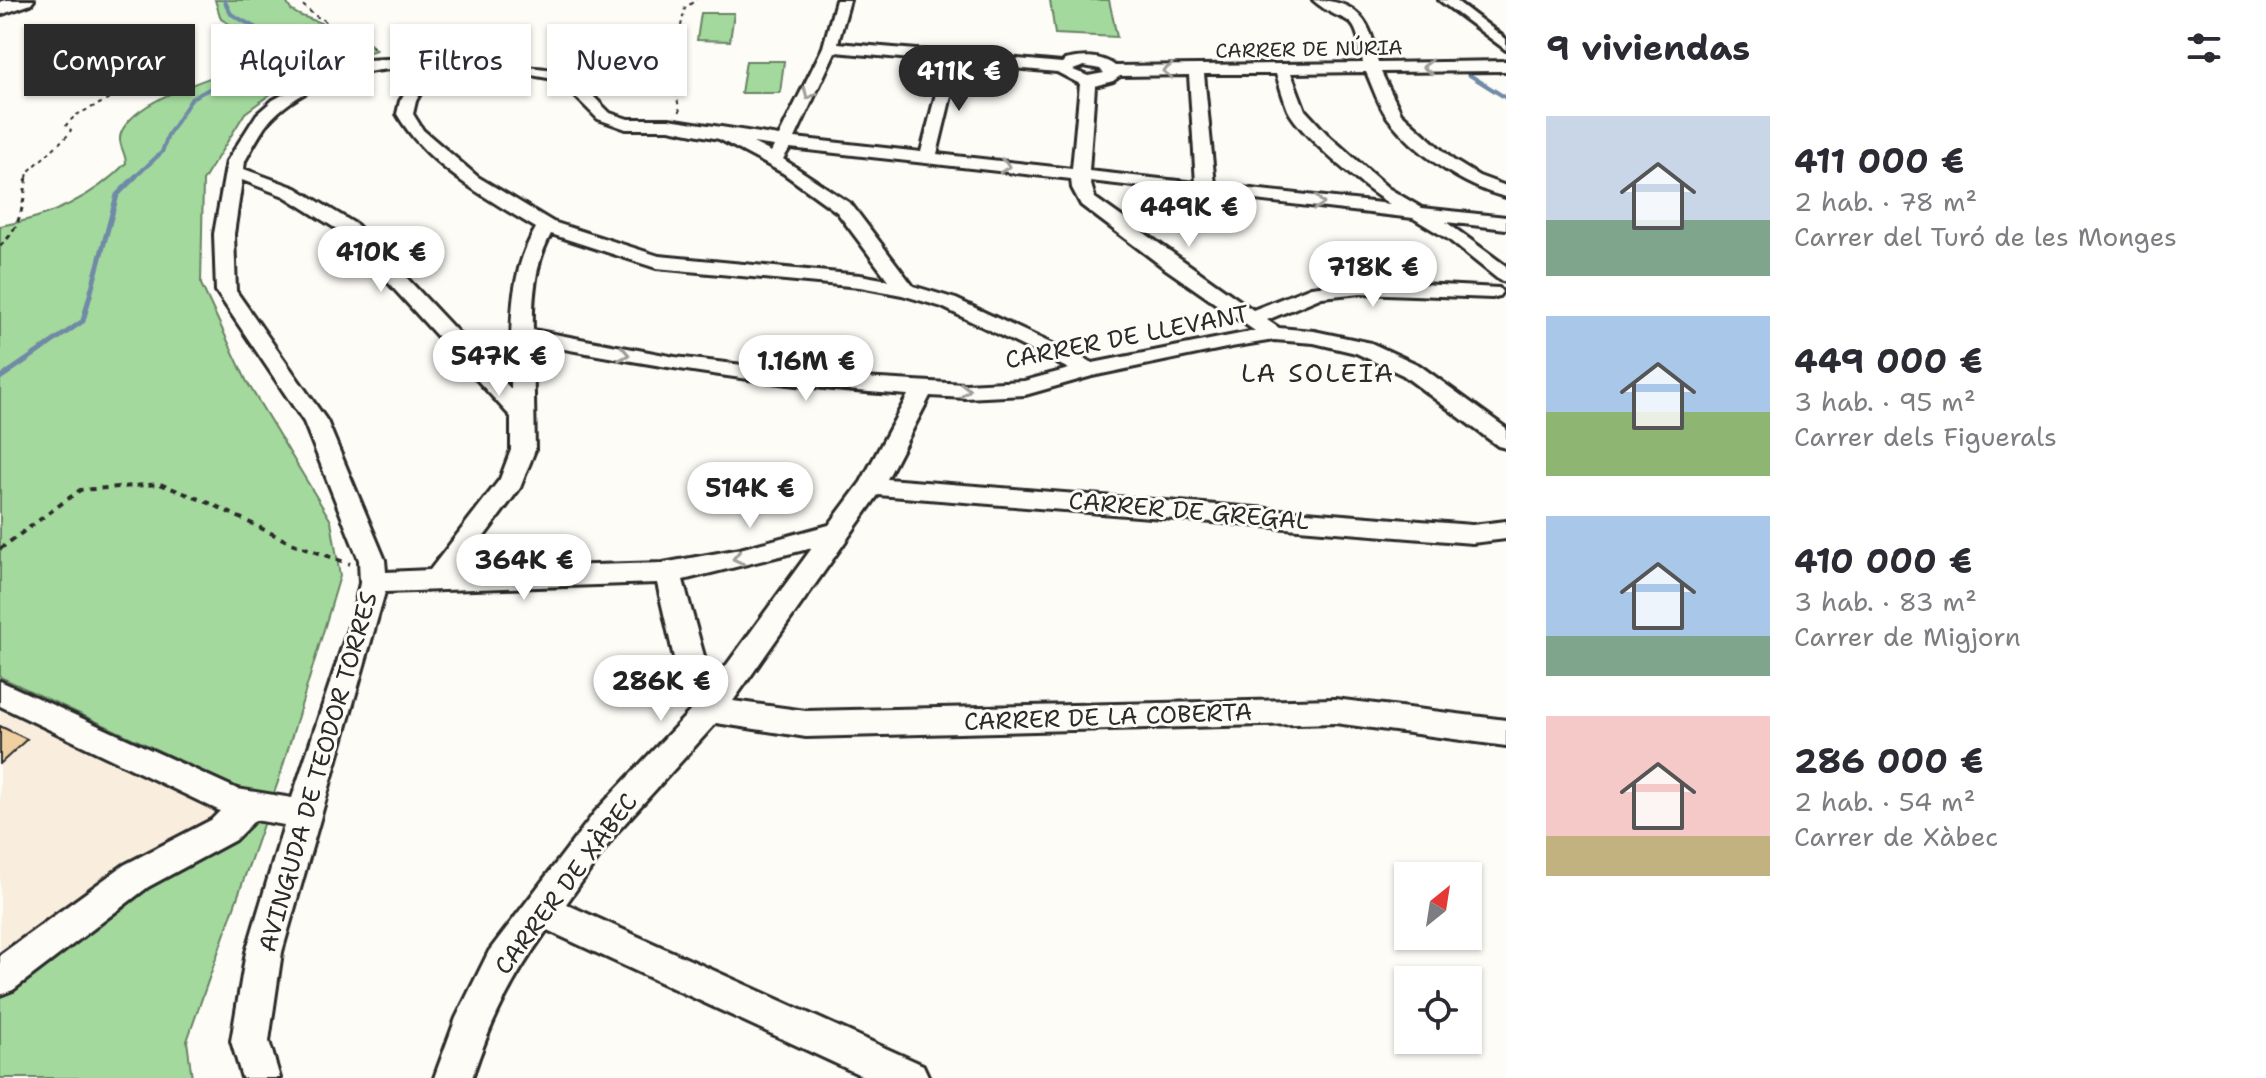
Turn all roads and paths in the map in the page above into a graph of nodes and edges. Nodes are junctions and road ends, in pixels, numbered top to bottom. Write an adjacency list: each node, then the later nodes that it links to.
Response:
1 (24, 0): 7 (highway)
2 (297, 0): 10 (path)
3 (696, 0): 23 (path)
4 (843, 0): 9 (street)
5 (1320, 0): 14 (street)
6 (1446, 0): 8 (street)
7 (0, 9)
8 (1506, 46)
9 (830, 47): 11 (street); 25 (street, one-way to 25)
10 (376, 50)
11 (952, 59): 15 (street); 26 (street)
12 (390, 64): 28 (street, AVINGUDA DE TEODOR TORRES)
13 (1506, 66): 14 (street, CARRER DE NÚRIA, one-way to 14)
14 (1371, 67): 16 (street, CARRER DE NÚRIA); 31 (street)
15 (1064, 68): 19 (street); 20 (street)
16 (1282, 69): 18 (street, CARRER DE NÚRIA); 32 (street)
17 (531, 70): 23 (street)
18 (1196, 70): 19 (street, CARRER DE NÚRIA, one-way to 19); 30 (street)
19 (1112, 71): 20 (street)
20 (1088, 81): 29 (street)
21 (116, 96): 35 (path)
22 (411, 96): 34 (street)
23 (669, 124): 24 (street)
24 (724, 135): 25 (street); 27 (street)
25 (787, 141): 26 (street); 27 (street)
26 (928, 157): 29 (street, one-way to 29)
27 (774, 161): 37 (street)
28 (236, 172): 43 (street); 49 (street, AVINGUDA DE TEODOR TORRES)
29 (1080, 174): 30 (street); 38 (street)
30 (1206, 189): 32 (street, one-way to 32)
31 (1506, 192)
32 (1421, 216): 33 (street); 36 (street)
33 (1506, 223)
34 (546, 226): 37 (street); 39 (street)
35 (0, 246)
36 (1499, 284): 38 (street)
37 (906, 290): 41 (street)
38 (1253, 318): 40 (street)
39 (520, 334): 42 (street, CARRER DE LLEVANT, one-way to 42); 43 (street)
40 (1274, 334): 41 (street, CARRER DE LLEVANT); 44 (street, CARRER DE LLEVANT)
41 (1090, 370): 42 (street, CARRER DE LLEVANT, one-way to 41)
42 (922, 390): 45 (street, CARRER DE XÀBEC)
43 (523, 416): 51 (street)
44 (1506, 440)
45 (871, 486): 46 (street, CARRER DE GREGAL); 47 (street, CARRER DE XÀBEC)
46 (1506, 530)
47 (841, 531): 50 (street, one-way to 50); 53 (street, CARRER DE XÀBEC)
48 (0, 549): 49 (path)
49 (373, 571): 51 (street); 56 (street, AVINGUDA DE TEODOR TORRES)
50 (668, 572): 51 (street); 53 (street)
51 (439, 577)
52 (0, 693): 55 (street)
53 (710, 710): 54 (street, CARRER DE LA COBERTA); 57 (street, CARRER DE XÀBEC)
54 (1506, 733)
55 (248, 805): 56 (street); 58 (street)
56 (303, 814): 59 (street, AVINGUDA DE TEODOR TORRES)
57 (543, 911): 60 (street, CARRER DE XÀBEC); 61 (street)
58 (0, 977)
59 (261, 1078)
60 (453, 1078)
61 (910, 1078)

